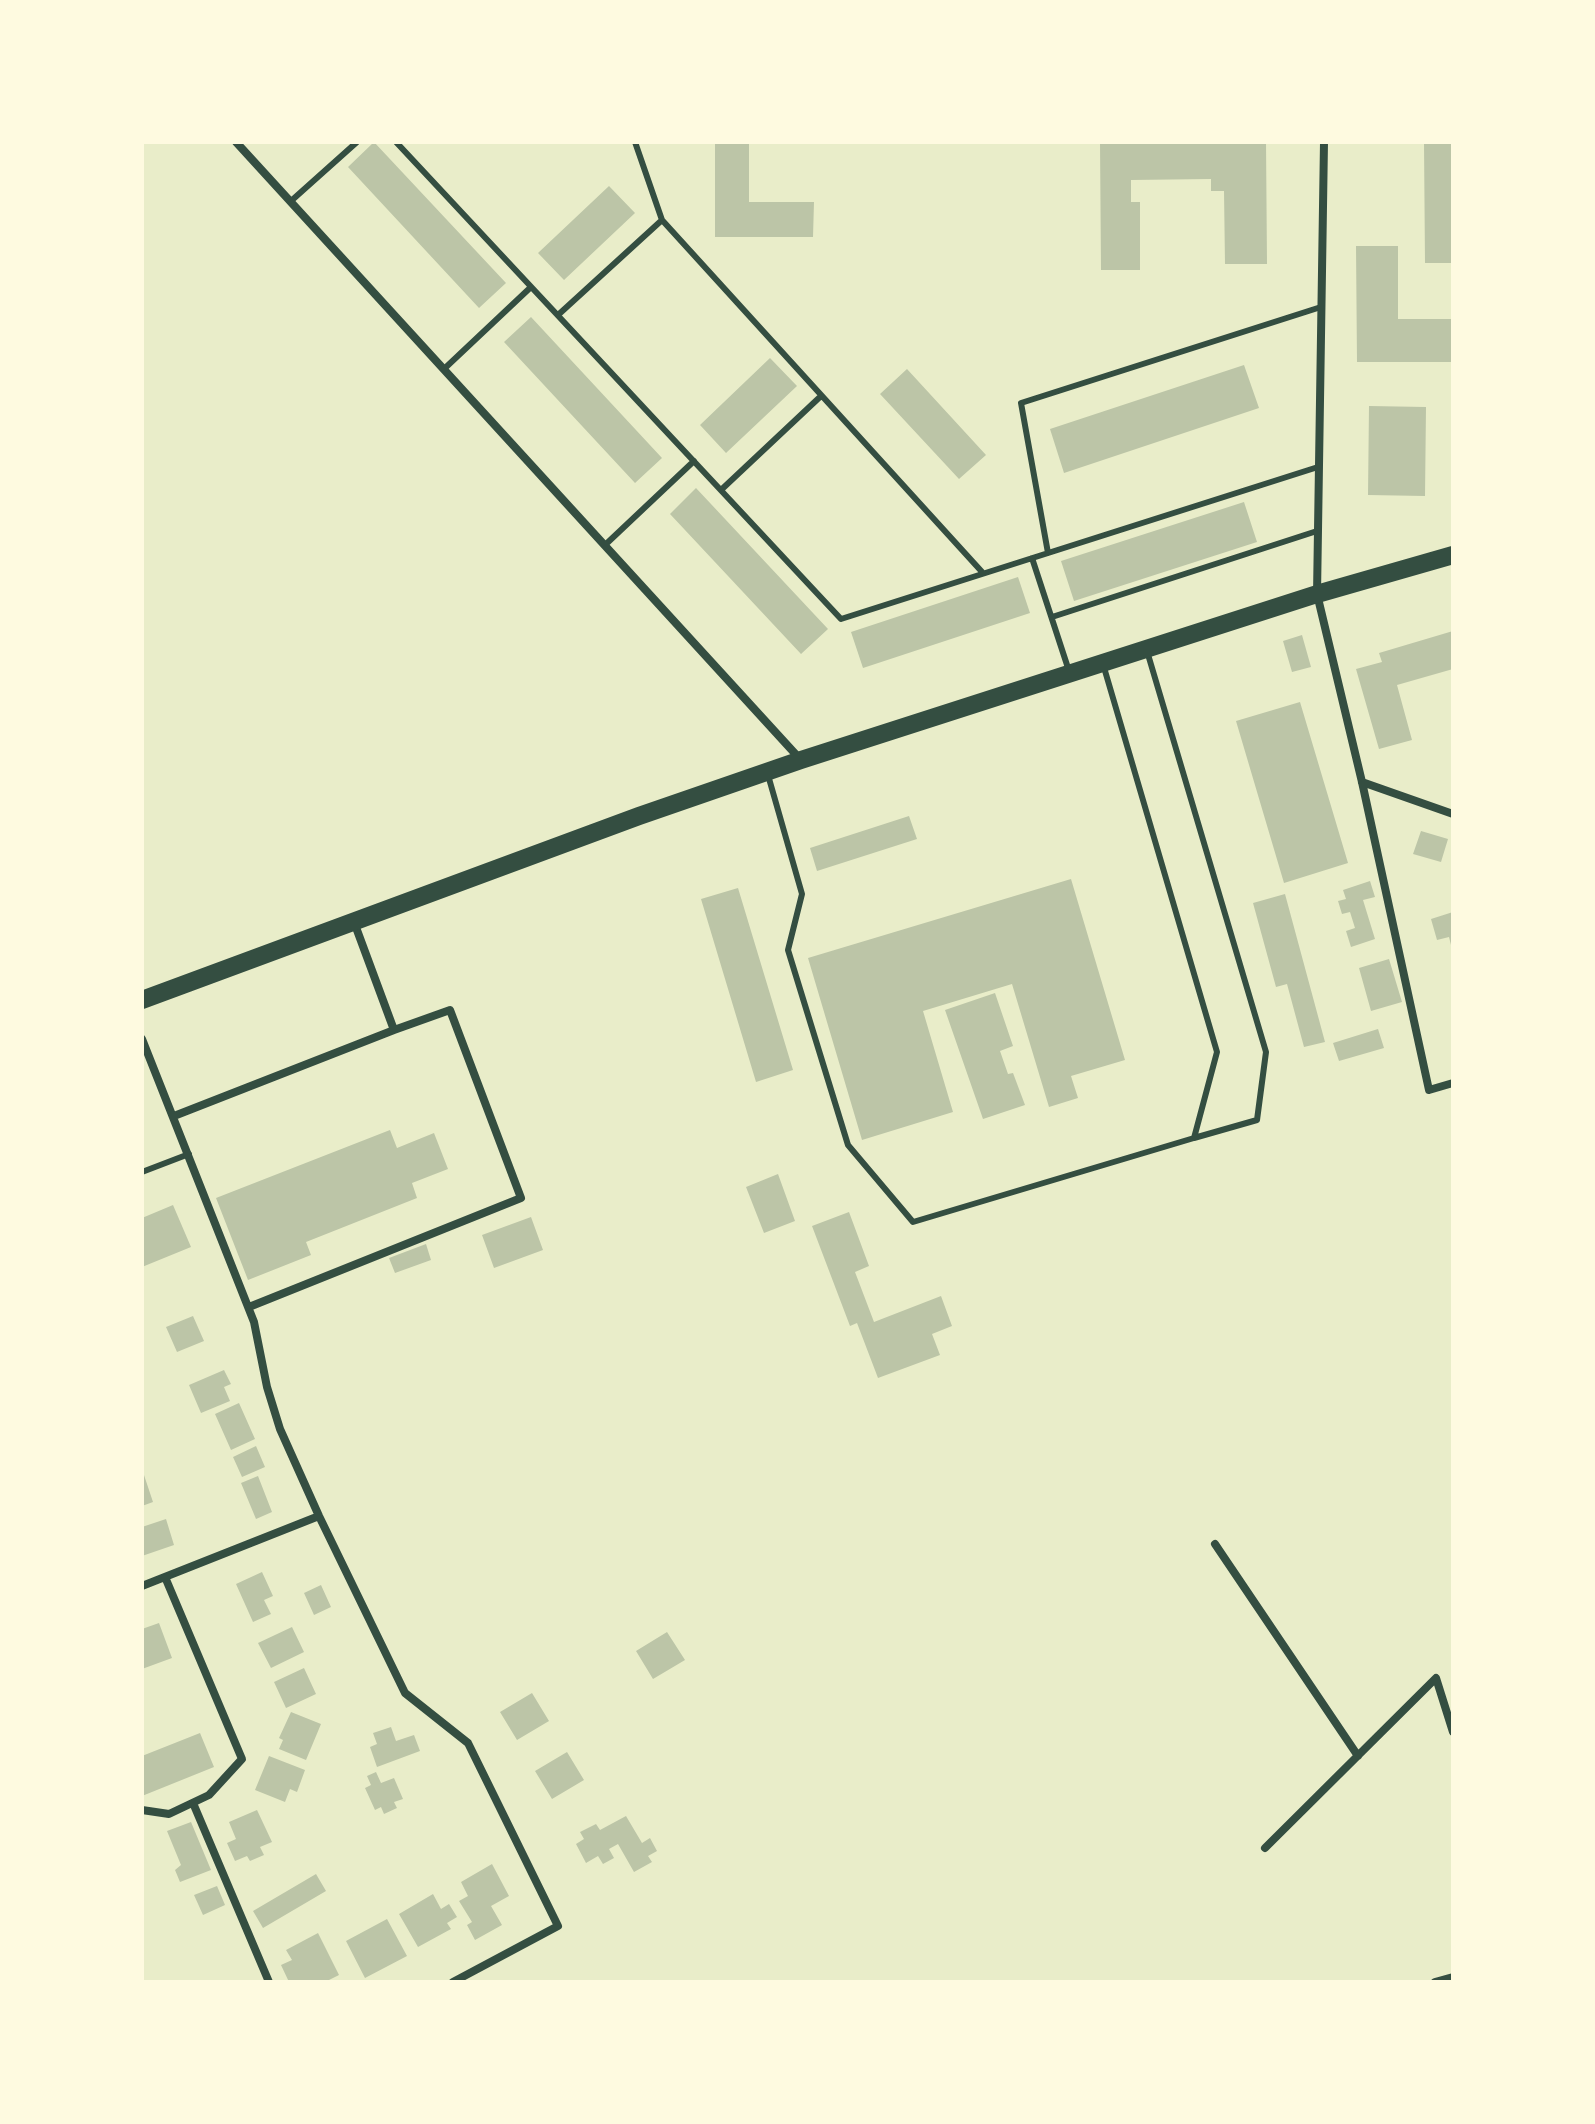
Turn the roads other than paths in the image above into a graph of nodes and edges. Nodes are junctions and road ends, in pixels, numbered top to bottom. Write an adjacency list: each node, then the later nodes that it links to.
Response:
1 (236, 142): 6 (street)
2 (357, 142): 6 (lane)
3 (396, 142): 8 (lane)
4 (635, 142): 7 (lane)
5 (1324, 142): 9 (street)
6 (291, 201): 11 (street)
7 (662, 220): 10 (lane); 12 (lane)
8 (531, 287): 10 (lane); 11 (lane)
9 (1321, 307): 14 (street); 18 (lane)
10 (558, 315): 13 (lane)
11 (444, 369): 17 (street)
12 (821, 396): 15 (lane); 21 (lane)
13 (694, 461): 15 (lane); 17 (lane)
14 (1318, 467): 16 (street); 18 (lane)
15 (721, 490): 21 (lane)
16 (1317, 531): 22 (street); 23 (lane)
17 (605, 545): 27 (street)
18 (1048, 553): 20 (lane)
19 (1453, 555): 22 (main road)
20 (1032, 558): 21 (lane); 23 (lane)
21 (984, 573)
22 (1317, 594): 24 (main road); 29 (street)
23 (1052, 617): 26 (lane)
24 (1146, 649): 25 (main road); 37 (lane)
25 (1102, 663): 26 (main road); 37 (lane)
26 (1070, 674): 27 (main road)
27 (801, 760): 28 (main road)
28 (767, 772): 31 (main road); 37 (lane)
29 (1362, 782): 30 (street); 35 (street)
30 (1453, 814)
31 (354, 922): 32 (main road); 33 (street)
32 (142, 1000)
33 (394, 1030): 36 (street); 40 (street)
34 (142, 1039): 36 (street)
35 (1453, 1083)
36 (174, 1116): 38 (street)
37 (1194, 1138)
38 (189, 1154): 39 (lane); 40 (street)
39 (142, 1172)
40 (249, 1307): 41 (street)
41 (319, 1516): 43 (street); 52 (street)
42 (1215, 1544): 46 (street)
43 (165, 1577): 44 (street); 47 (street)
44 (142, 1586)
45 (1453, 1732): 46 (street)
46 (1358, 1756): 49 (street)
47 (193, 1803): 48 (street); 51 (street)
48 (142, 1810)
49 (1265, 1848)
50 (1453, 1977): 53 (street)
51 (269, 1982)
52 (453, 1982)
53 (1435, 1982)

